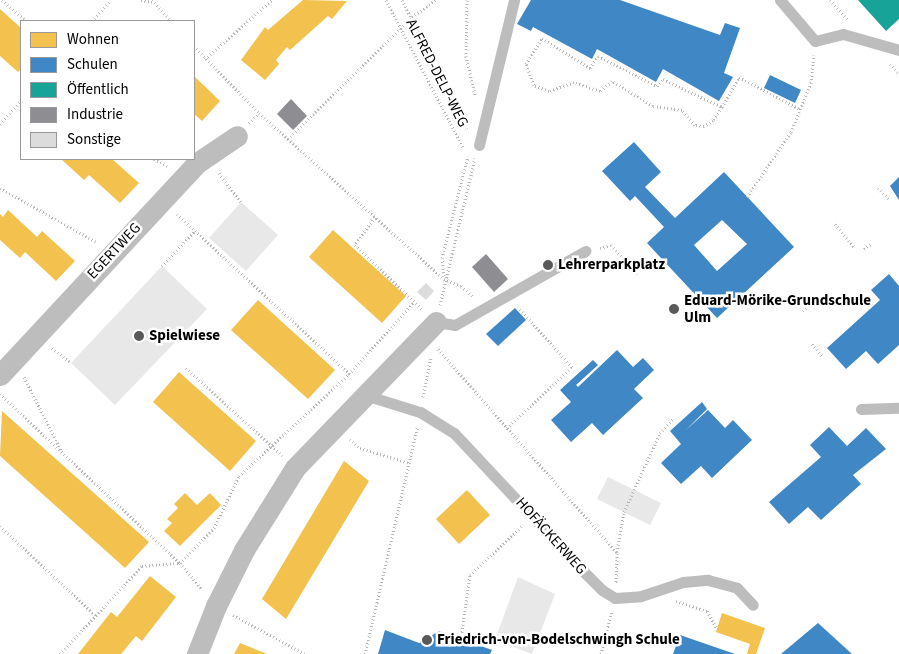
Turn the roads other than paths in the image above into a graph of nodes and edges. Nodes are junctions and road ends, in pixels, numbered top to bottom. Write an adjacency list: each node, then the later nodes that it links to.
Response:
1 (514, 0): 5 (lane)
2 (780, 0): 3 (lane)
3 (899, 50)
4 (237, 136): 8 (street, EGERTWEG)
5 (479, 145)
6 (585, 251): 7 (lane)
7 (436, 322): 9 (street)
8 (0, 375)
9 (365, 396): 12 (lane, HOFÄCKERWEG); 13 (street)
10 (899, 408): 11 (lane)
11 (861, 409)
12 (753, 605)
13 (197, 654)

